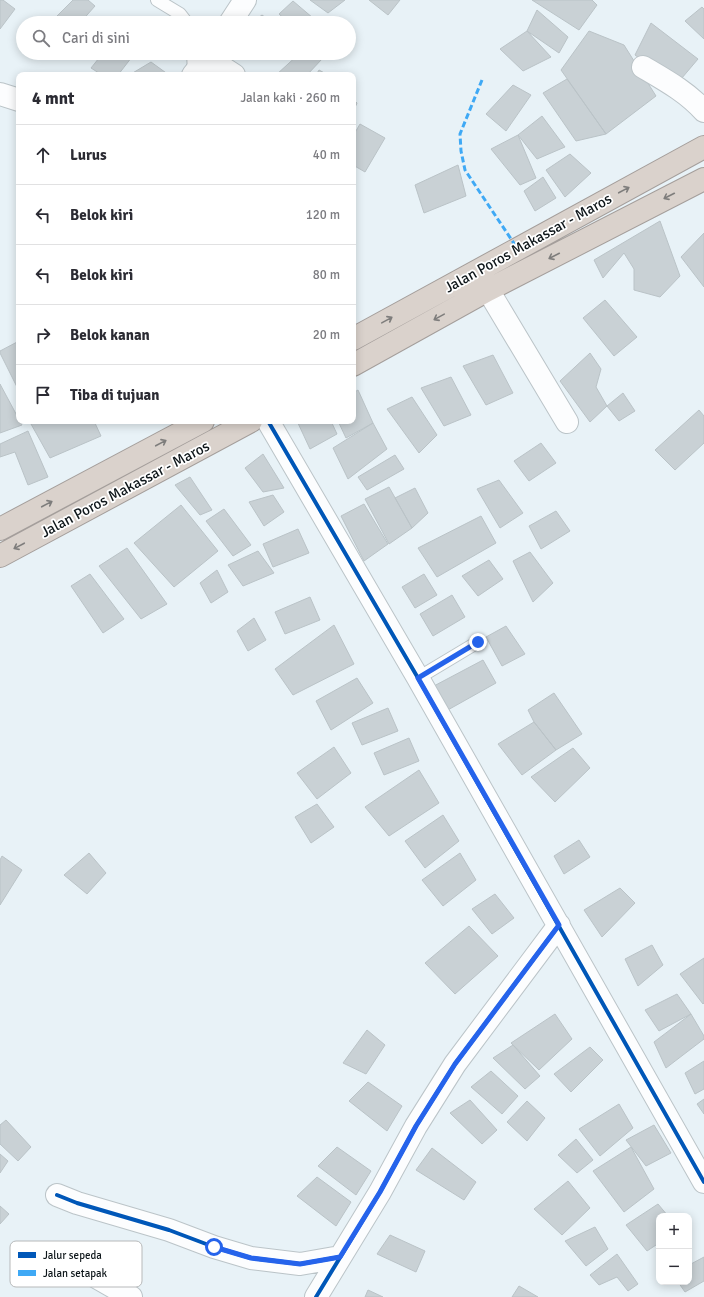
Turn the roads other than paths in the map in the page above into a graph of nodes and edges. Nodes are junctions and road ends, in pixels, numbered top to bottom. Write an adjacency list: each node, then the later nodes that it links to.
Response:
1 (157, 0): 3 (lane)
2 (245, 0): 4 (street)
3 (182, 16)
4 (235, 16)
5 (200, 62): 7 (street)
6 (643, 67): 10 (street)
7 (226, 72)
8 (0, 94): 9 (street)
9 (16, 99)
10 (704, 111)
11 (704, 147): 14 (highway, Jalan Poros Makassar - Maros, one-way to 11)
12 (704, 178): 13 (highway, Jalan Poros Makassar - Maros, one-way to 13)
13 (488, 290): 15 (highway, Jalan Poros Makassar - Maros, one-way to 15); 16 (street)
14 (356, 337)
15 (356, 363)
16 (567, 422)
17 (196, 424): 20 (highway, Jalan Poros Makassar - Maros, one-way to 17)
18 (245, 424): 21 (highway, Jalan Poros Makassar - Maros, one-way to 21)
19 (270, 424): 23 (street)
20 (0, 529)
21 (0, 556)
22 (478, 642): 23 (lane)
23 (418, 678): 24 (street)
24 (559, 925): 25 (street); 27 (street)
25 (704, 1182)
26 (57, 1195): 27 (street)
27 (340, 1257): 30 (street)
28 (114, 1287): 29 (street)
29 (131, 1297)
30 (316, 1297)

